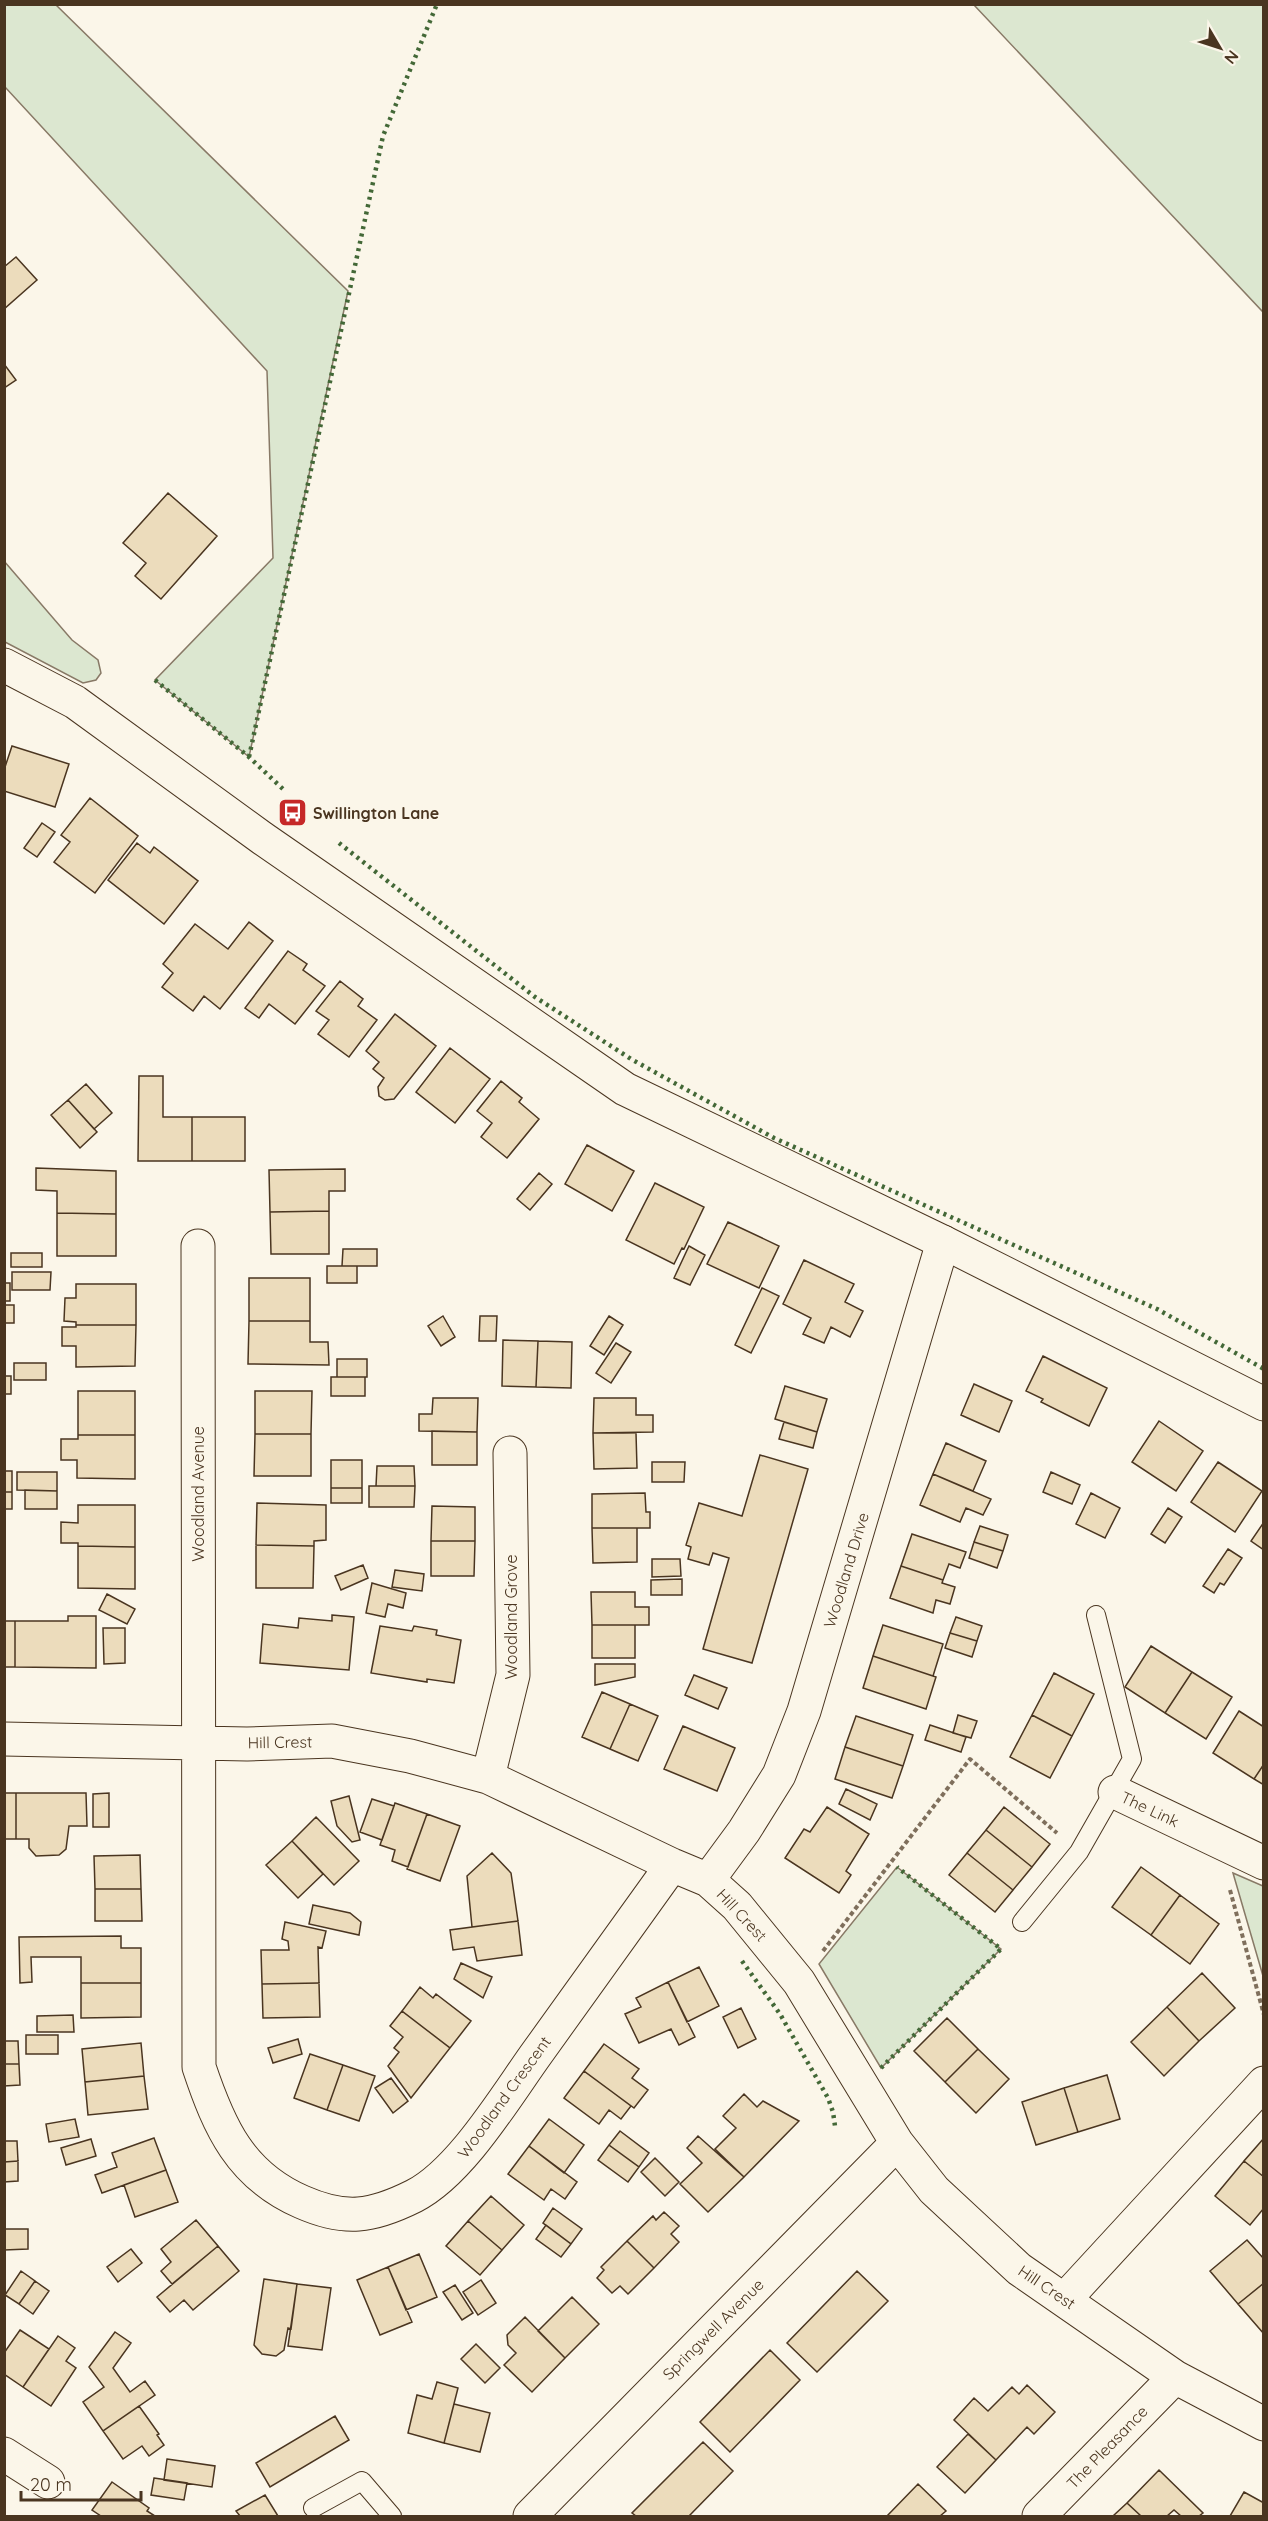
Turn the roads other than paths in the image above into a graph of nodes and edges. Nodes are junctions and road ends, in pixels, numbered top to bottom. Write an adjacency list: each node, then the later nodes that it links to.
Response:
1 (4, 665): 2 (street)
2 (943, 1242): 4 (street); 13 (street, Woodland Drive)
3 (198, 1246): 8 (street, Woodland Avenue)
4 (1263, 1404)
5 (510, 1453): 9 (street, Woodland Grove)
6 (1096, 1615): 10 (lane)
7 (4, 1738): 8 (street, Hill Crest)
8 (199, 1742): 9 (street, Hill Crest); 12 (street, Woodland Crescent)
9 (488, 1778): 12 (street, Hill Crest)
10 (1115, 1792): 11 (street, The Link); 14 (lane, The Link)
11 (1263, 1863)
12 (672, 1865): 13 (street, Hill Crest)
13 (708, 1880): 16 (street, Hill Crest)
14 (1022, 1922)
15 (1263, 2084): 17 (street)
16 (897, 2143): 17 (street, Hill Crest); 24 (street, Springwell Avenue)
17 (1065, 2299): 18 (street, Hill Crest)
18 (1175, 2377): 19 (street, Hill Crest); 25 (street, The Pleasance)
19 (1263, 2424)
20 (4, 2454): 21 (street)
21 (48, 2482)
22 (313, 2508): 23 (lane)
23 (392, 2517)
24 (530, 2517)
25 (1039, 2517)

